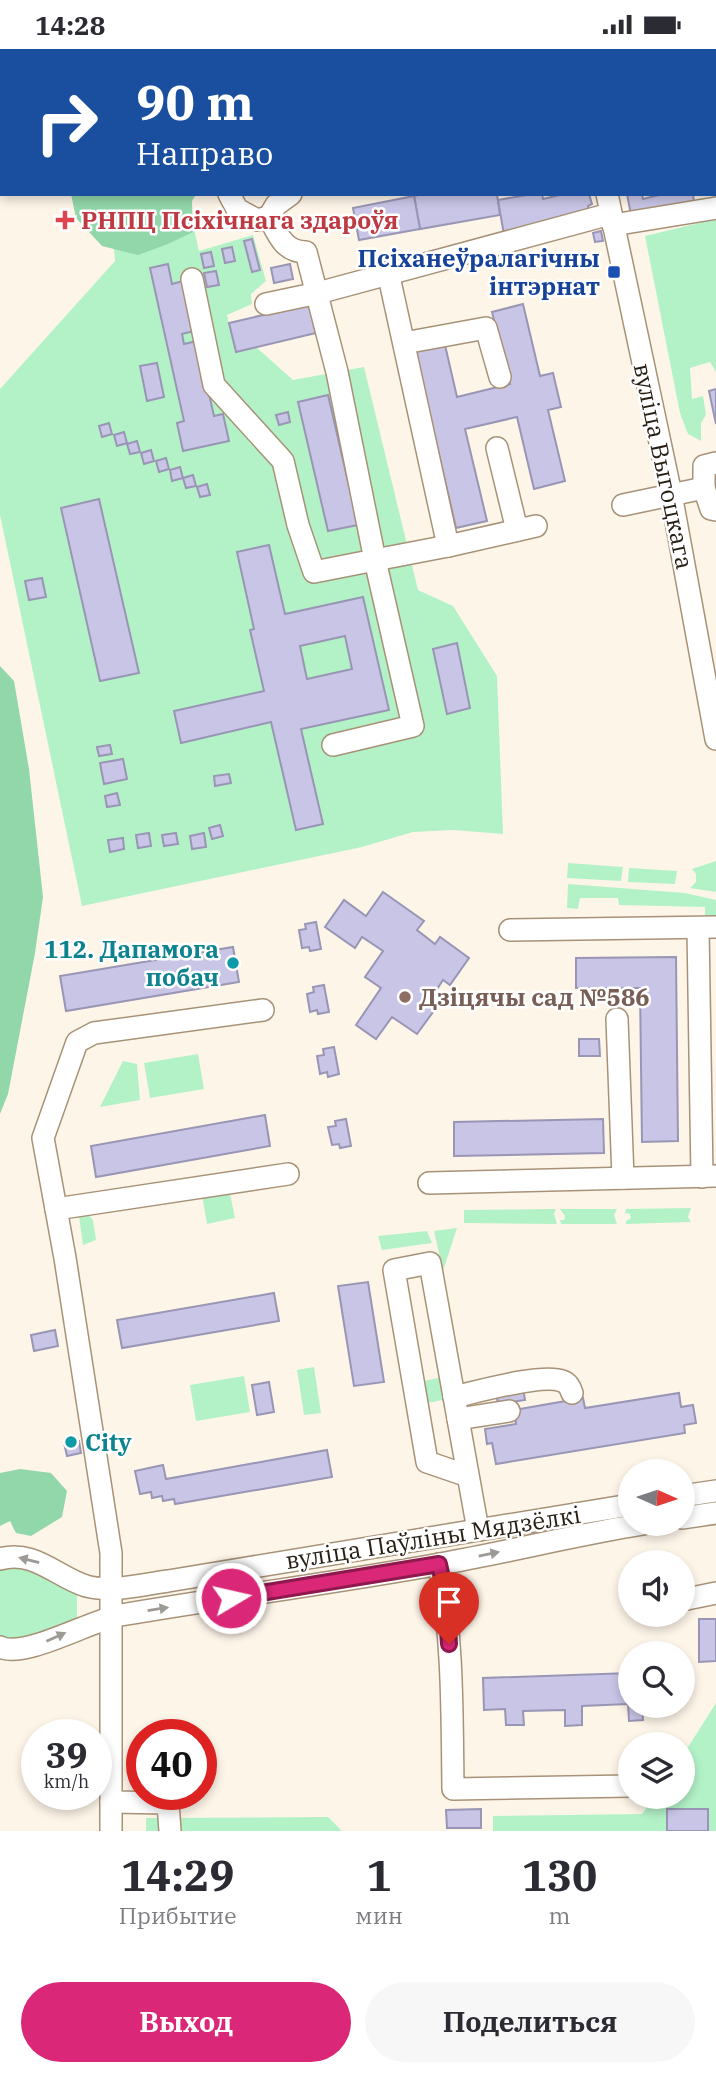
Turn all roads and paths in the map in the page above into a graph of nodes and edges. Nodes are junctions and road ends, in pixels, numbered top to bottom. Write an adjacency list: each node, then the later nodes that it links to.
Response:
1 (230, 196): 5 (street)
2 (287, 196): 5 (street)
3 (716, 208): 4 (street)
4 (610, 211): 6 (street); 15 (street, вуліца Выгоцкага)
5 (269, 217): 8 (street)
6 (388, 272): 8 (street); 10 (street)
7 (192, 279): 19 (street)
8 (318, 293): 9 (street); 19 (street)
9 (266, 304)
10 (404, 343): 11 (street); 18 (street)
11 (500, 377)
12 (497, 448): 18 (street)
13 (716, 463): 14 (street)
14 (704, 488): 15 (street); 17 (street)
15 (671, 494): 16 (street); 20 (street, вуліца Выгоцкага)
16 (623, 505)
17 (716, 510)
18 (448, 546): 19 (street)
19 (375, 560): 22 (street)
20 (710, 668): 21 (street, вуліца Выгоцкага)
21 (716, 739)
22 (333, 745)
23 (707, 927): 24 (street); 28 (street)
24 (510, 930)
25 (264, 1010): 31 (street)
26 (617, 1019): 29 (street)
27 (288, 1174): 31 (street)
28 (709, 1177): 29 (street)
29 (623, 1178): 30 (street)
30 (429, 1183)
31 (56, 1209): 46 (street)
32 (572, 1393): 33 (street)
33 (454, 1397): 35 (street); 36 (street)
34 (509, 1411): 35 (street)
35 (458, 1419): 36 (street)
36 (468, 1476): 43 (street)
37 (716, 1491): 38 (street)
38 (695, 1494)
39 (618, 1507): 43 (street, вуліца Паўліны Мядзёлкі)
40 (716, 1513): 41 (street)
41 (695, 1516)
42 (618, 1529): 45 (street, вуліца Паўліны Мядзёлкі, one-way to 42)
43 (478, 1530): 46 (street, вуліца Паўліны Мядзёлкі)
44 (0, 1559): 46 (street, вуліца Паўліны Мядзёлкі, one-way to 44)
45 (439, 1564): 49 (street, вуліца Паўліны Мядзёлкі, one-way to 45); 52 (street)
46 (111, 1588): 49 (street)
47 (716, 1593): 48 (street)
48 (695, 1597)
49 (112, 1617): 50 (street, вуліца Паўліны Мядзёлкі, one-way to 49); 51 (street)
50 (0, 1647)
51 (111, 1719)
52 (618, 1786)
53 (112, 1802): 56 (street)
54 (111, 1810): 55 (street)
55 (111, 1831)
56 (170, 1831)

